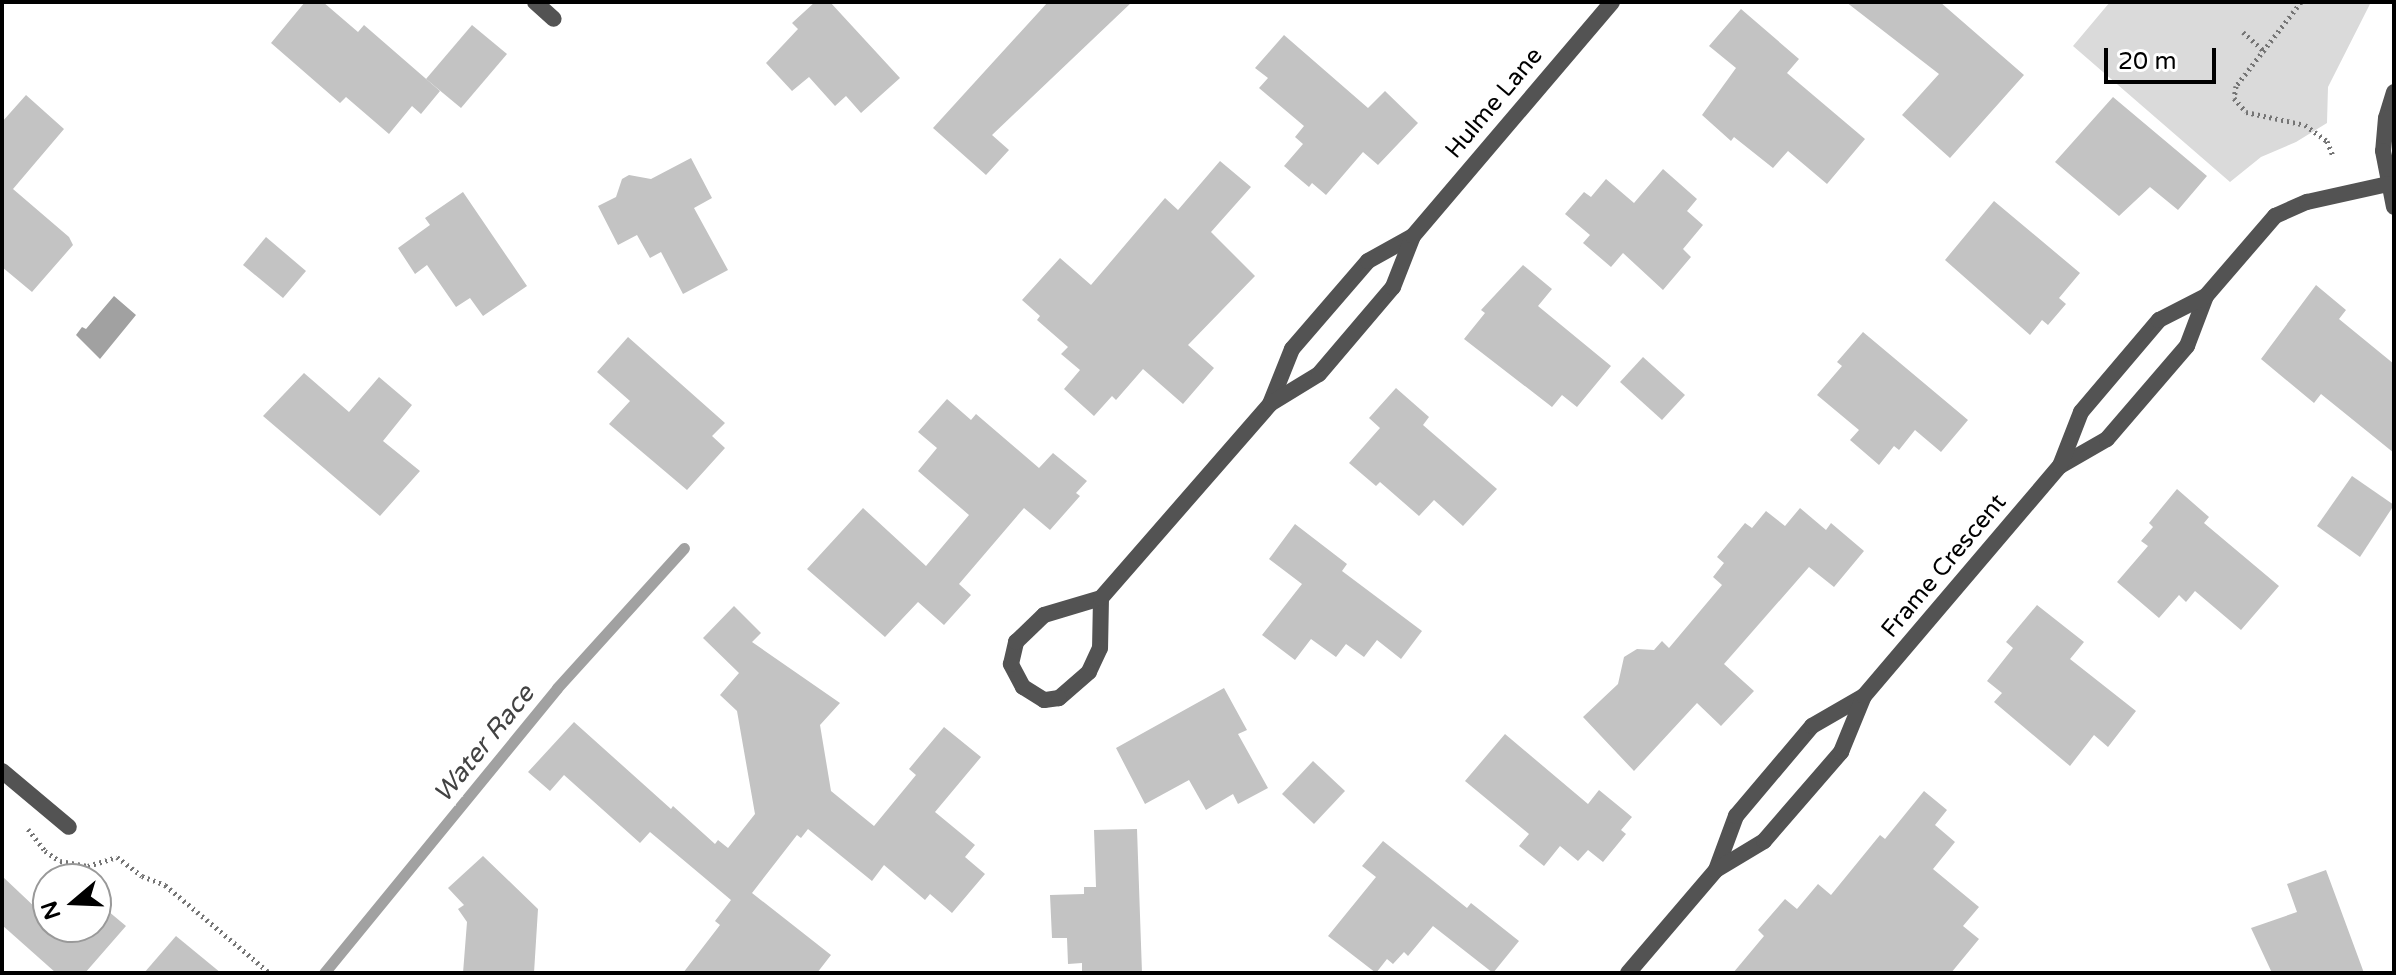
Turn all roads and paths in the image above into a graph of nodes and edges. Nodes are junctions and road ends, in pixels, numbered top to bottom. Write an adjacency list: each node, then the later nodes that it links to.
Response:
1 (535, 2): 4 (street)
2 (1612, 2): 11 (street, Hulme Lane)
3 (2301, 2): 6 (path)
4 (554, 19)
5 (2243, 32): 6 (path)
6 (2265, 52): 8 (path)
7 (2394, 92): 9 (street)
8 (2333, 156)
9 (2388, 184): 10 (street); 12 (street, Frame Crescent)
10 (2394, 207)
11 (1413, 236): 13 (street, Hulme Lane); 13 (street, Hulme Lane)
12 (2206, 296): 14 (street, Frame Crescent); 14 (street, Frame Crescent)
13 (1270, 404): 15 (street, Hulme Lane)
14 (2060, 466): 16 (street, Frame Crescent)
15 (1101, 598): 15 (street)
16 (1864, 696): 19 (street, Frame Crescent); 19 (street, Frame Crescent)
17 (5, 774): 18 (street); 20 (path)
18 (69, 827)
19 (1716, 870): 21 (street, Frame Crescent)
20 (270, 973)
21 (1628, 973)

